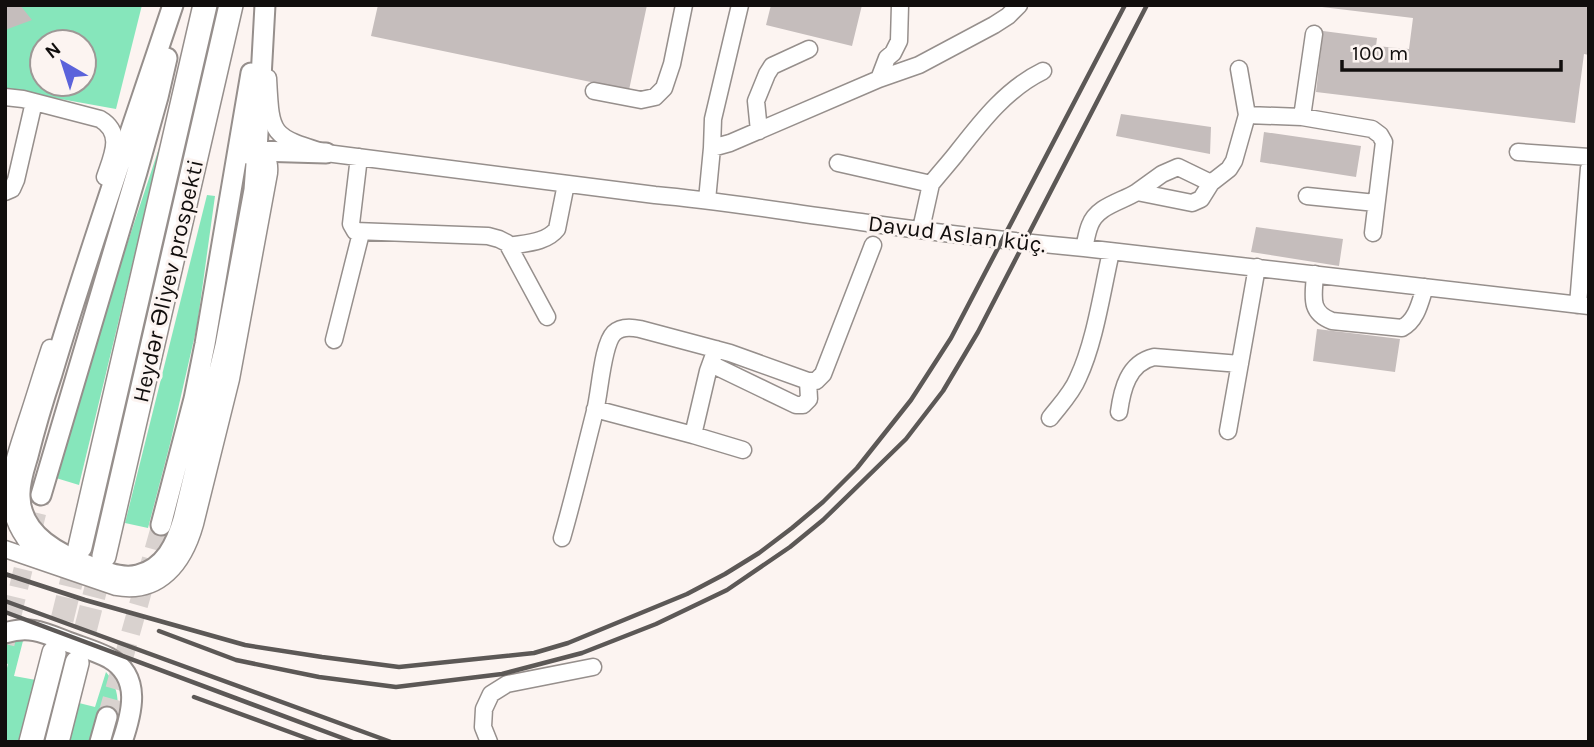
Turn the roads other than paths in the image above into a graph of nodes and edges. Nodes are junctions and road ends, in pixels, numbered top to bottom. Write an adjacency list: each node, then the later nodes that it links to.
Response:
1 (173, 5): 59 (main road)
2 (178, 5): 61 (main road)
3 (205, 5): 64 (highway, Heydər Əliyev prospekti)
4 (231, 5): 66 (highway, Heydər Əliyev prospekti)
5 (265, 5): 22 (main road); 24 (street, Davud Aslan küç.); 32 (main road)
6 (684, 5): 15 (street)
7 (740, 5): 21 (street)
8 (901, 5): 14 (street)
9 (1019, 5): 14 (street)
10 (1314, 34): 19 (street)
11 (809, 49): 20 (street)
12 (1238, 69): 18 (street)
13 (1044, 71): 31 (street)
14 (879, 79): 20 (street)
15 (594, 91)
16 (5, 97): 17 (street)
17 (34, 102): 33 (street); 59 (street)
18 (1247, 115): 19 (street); 29 (street)
19 (1302, 117): 37 (street)
20 (759, 131): 21 (street)
21 (712, 148): 36 (street)
22 (257, 151): 24 (main road); 32 (main road); 59 (main road); 67 (street)
23 (1518, 152): 26 (street)
24 (326, 153): 25 (street, Davud Aslan küç.)
25 (359, 157): 30 (street, Davud Aslan küç.); 39 (street)
26 (1589, 157)
27 (838, 163): 31 (street)
28 (1589, 168): 48 (street)
29 (1211, 183): 34 (street); 34 (street)
30 (566, 184): 36 (street, Davud Aslan küç.); 42 (street)
31 (931, 184): 38 (street)
32 (231, 189): 62 (main road)
33 (5, 192)
34 (1137, 192): 43 (street)
35 (1307, 196): 37 (street)
36 (707, 200): 38 (street, Davud Aslan küç.)
37 (1376, 203): 40 (street)
38 (921, 229): 43 (street, Davud Aslan küç.)
39 (361, 233): 42 (street); 50 (street)
40 (1373, 233)
41 (873, 245): 53 (street)
42 (509, 246): 49 (street)
43 (1084, 248): 44 (street, Davud Aslan küç.)
44 (1111, 252): 45 (street, Davud Aslan küç.); 56 (street)
45 (1257, 267): 46 (street, Davud Aslan küç.); 52 (street)
46 (1315, 274): 47 (street, Davud Aslan küç.); 47 (street)
47 (1425, 287): 48 (street, Davud Aslan küç.)
48 (1583, 305)
49 (547, 317)
50 (334, 340)
51 (713, 357): 53 (street); 53 (street); 54 (street); 58 (street)
52 (1240, 364): 55 (street); 57 (street)
53 (808, 381)
54 (595, 409): 58 (street); 63 (street)
55 (1119, 412)
56 (1050, 418)
57 (1228, 431)
58 (693, 435): 60 (street)
59 (19, 439): 67 (street)
60 (743, 450)
61 (41, 495)
62 (161, 525)
63 (562, 538)
64 (80, 547)
65 (5, 549): 67 (street)
66 (104, 556)
67 (57, 566)
68 (5, 633): 76 (main road)
69 (54, 653): 73 (highway)
70 (77, 663): 74 (highway)
71 (593, 667): 77 (street)
72 (107, 717): 75 (main road)
73 (31, 742)
74 (57, 742)
75 (100, 742)
76 (121, 742)
77 (489, 742)

